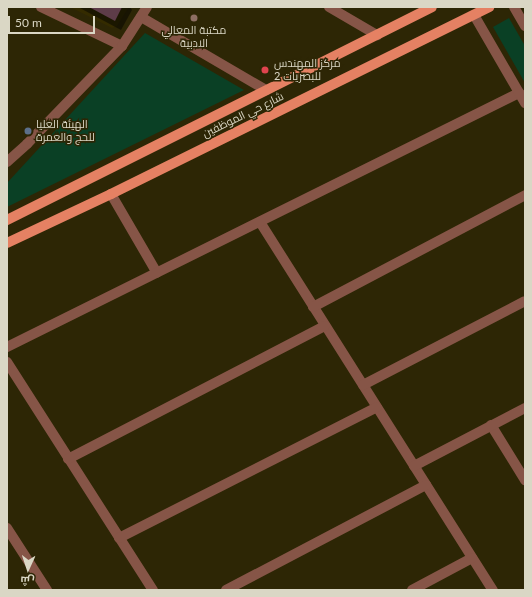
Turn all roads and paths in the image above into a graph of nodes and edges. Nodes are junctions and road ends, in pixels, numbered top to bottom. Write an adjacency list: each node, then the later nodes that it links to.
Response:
1 (41, 7): 11 (street)
2 (147, 7): 8 (street)
3 (329, 7): 10 (street)
4 (432, 7): 10 (main road, شارع حي الموظفين)
5 (490, 7): 7 (main road, شارع حي الموظفين)
6 (514, 7): 9 (street)
7 (474, 14): 13 (street); 16 (main road, شارع حي الموظفين)
8 (141, 17): 11 (street); 12 (street)
9 (525, 26)
10 (377, 35): 12 (main road, شارع حي الموظفين)
11 (122, 46): 15 (street)
12 (266, 90): 18 (main road, شارع حي الموظفين)
13 (519, 93): 14 (street); 19 (street)
14 (525, 103)
15 (7, 162)
16 (112, 194): 20 (main road, شارع حي الموظفين); 21 (street)
17 (525, 195): 23 (street)
18 (7, 220)
19 (260, 222): 21 (street); 23 (street)
20 (7, 243)
21 (157, 273): 25 (street)
22 (525, 301): 27 (street)
23 (313, 307): 24 (street)
24 (325, 326): 27 (street); 31 (street)
25 (7, 347)
26 (7, 362): 31 (street)
27 (363, 385): 28 (street)
28 (377, 407): 32 (street); 36 (street)
29 (525, 408): 30 (street)
30 (492, 425): 32 (street); 33 (street)
31 (68, 459): 36 (street)
32 (414, 466): 34 (street)
33 (525, 480)
34 (426, 484): 37 (street); 40 (street)
35 (7, 528): 38 (street)
36 (119, 538): 39 (street)
37 (472, 558): 41 (street); 42 (street)
38 (47, 590)
39 (152, 590)
40 (226, 590)
41 (412, 590)
42 (493, 590)

